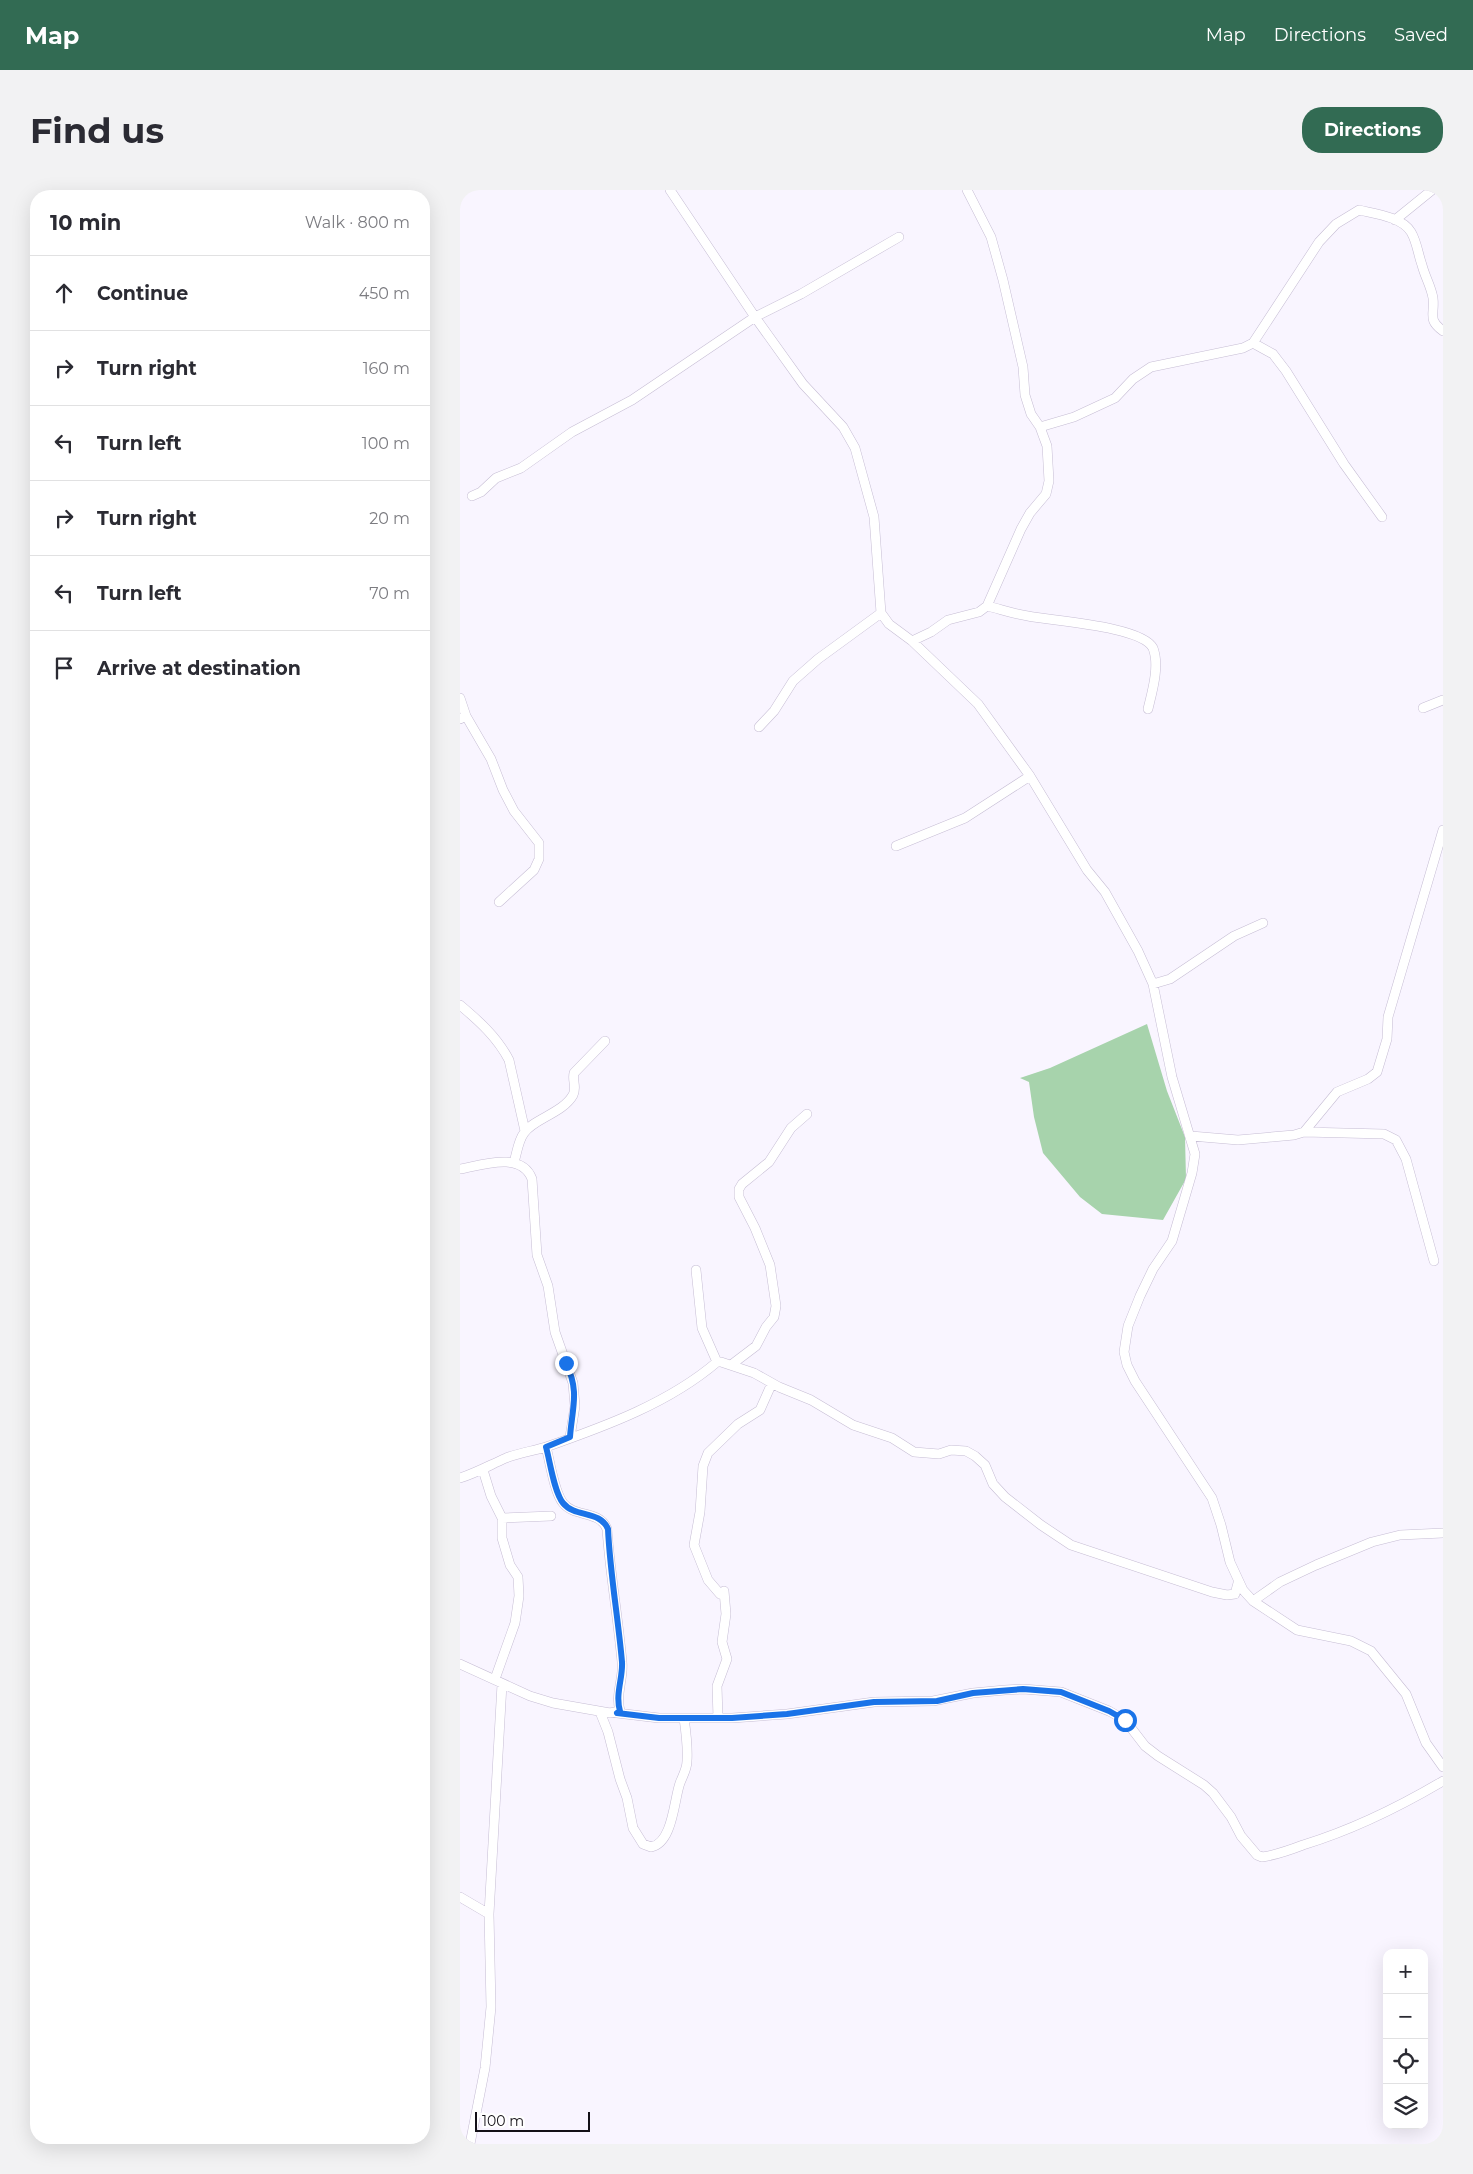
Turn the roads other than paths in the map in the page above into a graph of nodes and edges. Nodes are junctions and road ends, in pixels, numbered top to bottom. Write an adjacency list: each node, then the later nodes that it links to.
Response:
1 (670, 190): 6 (street)
2 (967, 190): 9 (street)
3 (1432, 190): 4 (street)
4 (1395, 220): 7 (street); 8 (street)
5 (900, 236): 6 (street)
6 (755, 317): 10 (street); 13 (street)
7 (1443, 331)
8 (1252, 343): 9 (street); 11 (street)
9 (1040, 427): 12 (street)
10 (472, 496)
11 (1382, 517)
12 (987, 606): 14 (street); 18 (street)
13 (881, 613): 14 (street); 20 (street)
14 (912, 641): 21 (street)
15 (460, 698): 19 (street)
16 (1443, 700): 17 (street)
17 (1423, 708)
18 (1148, 709)
19 (463, 717): 24 (street)
20 (759, 727)
21 (1030, 776): 23 (street); 26 (street)
22 (1443, 830): 31 (street)
23 (896, 846)
24 (499, 902)
25 (1263, 924): 26 (street)
26 (1153, 984): 32 (street)
27 (460, 1005): 30 (street)
28 (605, 1040): 30 (street)
29 (807, 1114): 38 (street)
30 (525, 1131): 33 (street)
31 (1304, 1132): 32 (street); 35 (street)
32 (1191, 1136): 47 (street)
33 (514, 1162): 34 (street); 40 (street)
34 (460, 1169)
35 (1434, 1262)
36 (696, 1270): 37 (street)
37 (718, 1362): 38 (street); 40 (street)
38 (731, 1365): 39 (street)
39 (772, 1383): 47 (street); 54 (street)
40 (570, 1437): 41 (street)
41 (546, 1447): 42 (street); 52 (street)
42 (483, 1470): 43 (street); 45 (street)
43 (460, 1478)
44 (551, 1516): 45 (street)
45 (502, 1518): 50 (street)
46 (1443, 1533): 48 (street)
47 (1238, 1582): 48 (street)
48 (1253, 1601): 55 (street)
49 (460, 1664): 50 (street)
50 (498, 1681): 51 (street); 58 (street)
51 (600, 1712): 52 (street); 53 (street)
52 (617, 1713): 53 (street)
53 (684, 1718): 54 (street)
54 (718, 1718): 56 (street)
55 (1443, 1767)
56 (1443, 1781)
57 (460, 1897): 58 (street)
58 (489, 1914): 59 (street)
59 (470, 2144)

